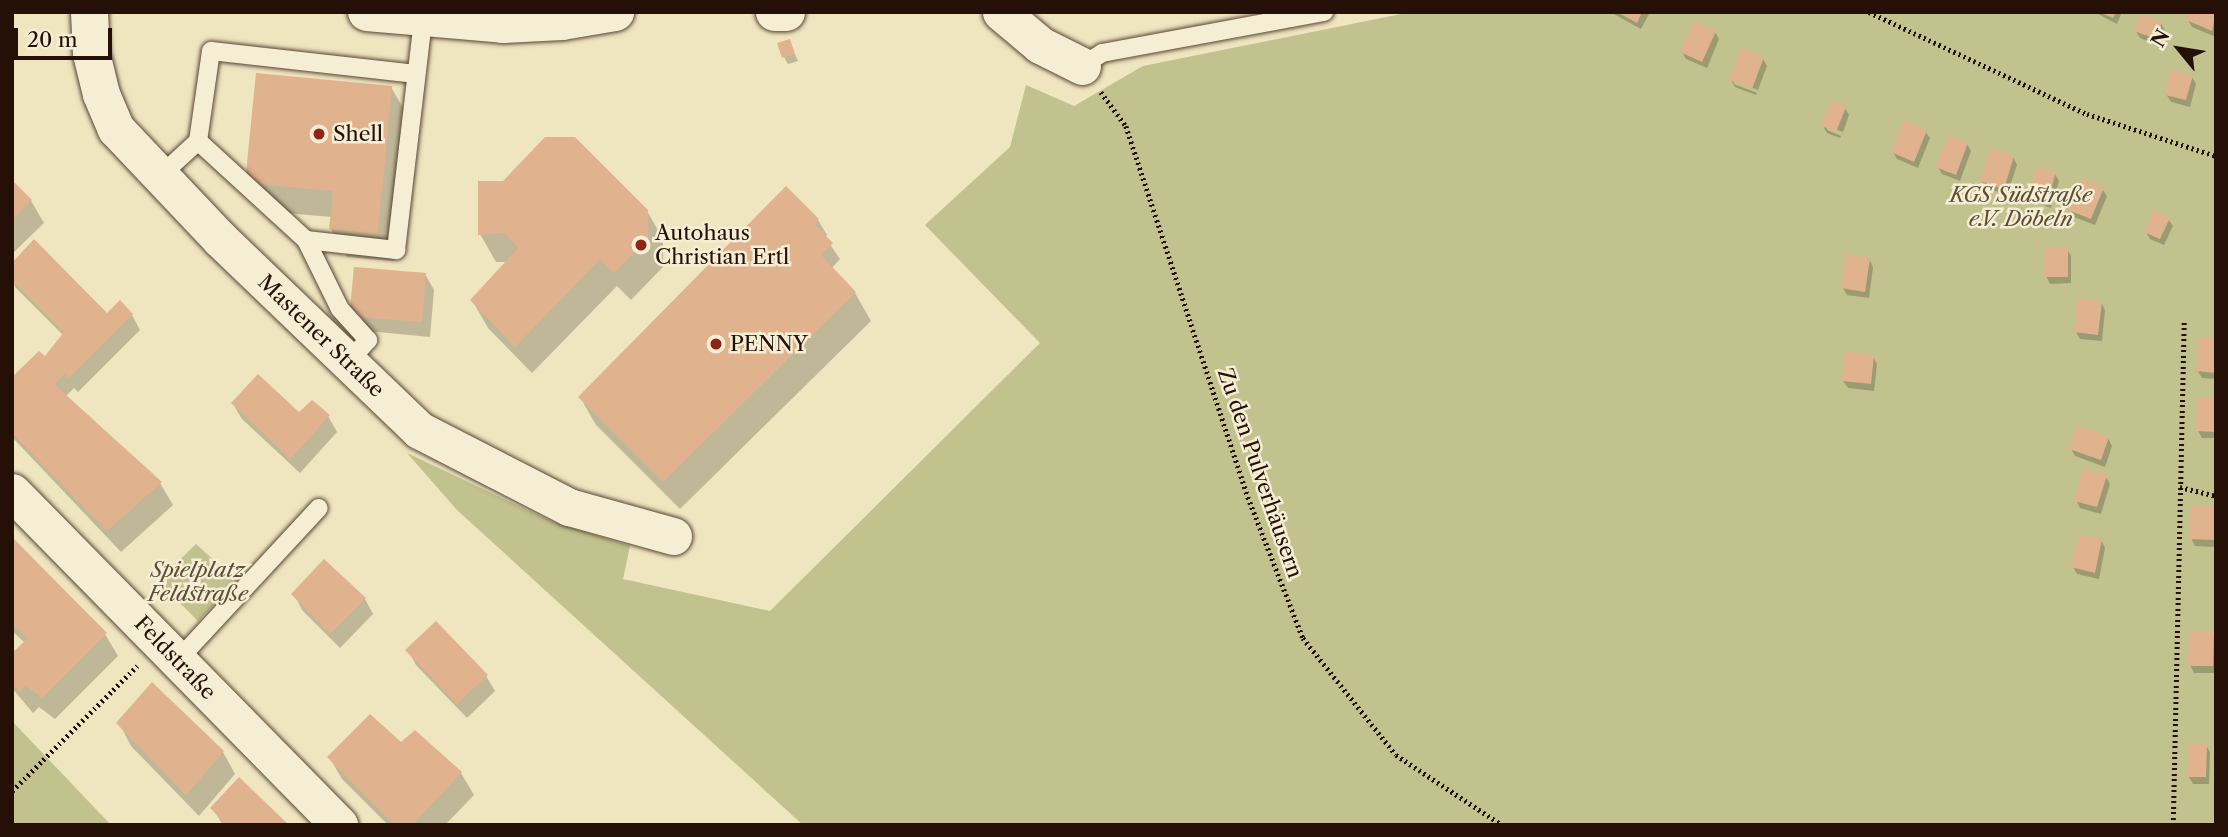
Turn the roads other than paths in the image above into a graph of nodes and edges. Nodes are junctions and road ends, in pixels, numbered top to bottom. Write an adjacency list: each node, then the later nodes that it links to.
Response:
1 (89, 12): 12 (street, Mastener Straße)
2 (367, 12): 8 (main road)
3 (615, 12): 8 (main road)
4 (774, 12): 5 (street)
5 (786, 12)
6 (1001, 12): 9 (street)
7 (1324, 12): 9 (lane)
8 (423, 19): 10 (lane)
9 (1082, 66)
10 (416, 74): 11 (lane); 13 (lane)
11 (198, 141): 12 (lane); 13 (lane)
12 (160, 176): 14 (street, Mastener Straße)
13 (306, 240): 14 (lane)
14 (348, 362): 17 (street, Mastener Straße)
15 (12, 492): 18 (street, Feldstraße)
16 (319, 508): 18 (lane)
17 (673, 536)
18 (169, 652): 19 (street, Feldstraße)
19 (339, 825)

